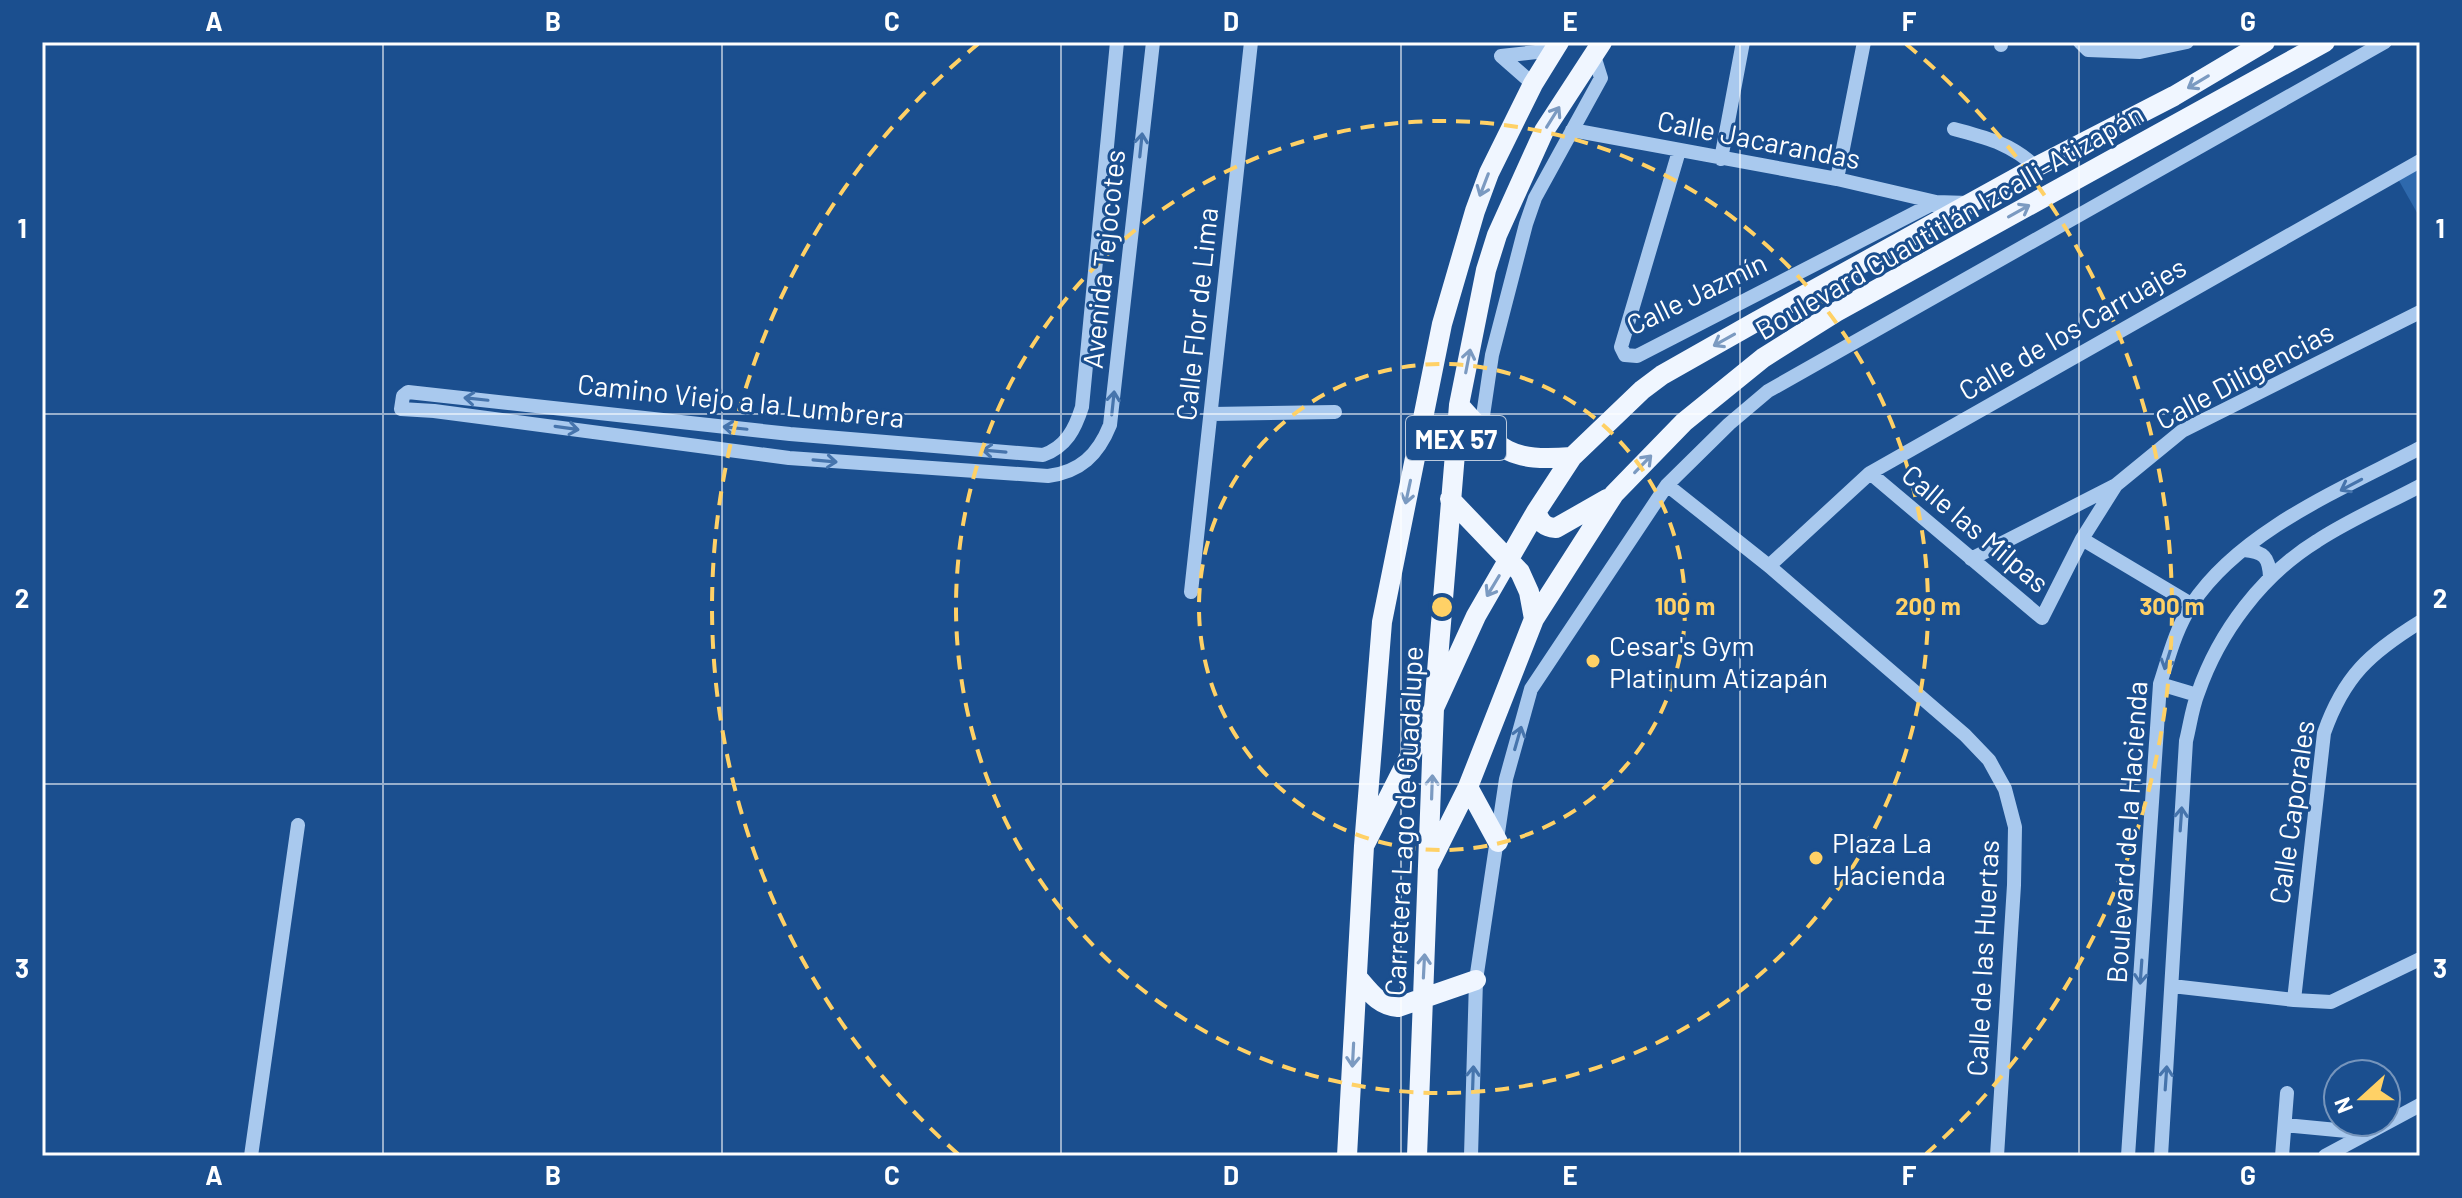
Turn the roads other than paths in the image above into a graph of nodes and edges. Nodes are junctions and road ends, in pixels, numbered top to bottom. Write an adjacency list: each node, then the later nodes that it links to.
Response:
1 (1117, 42): 29 (street, Avenida Tejocotes)
2 (1153, 42): 32 (street, Avenida Tejocotes, one-way to 2)
3 (1251, 42): 27 (street, Calle Flor de Lima)
4 (1602, 42): 14 (main road, Carretera Lago de Guadalupe / MEX 57)
5 (1743, 42): 19 (street)
6 (1864, 42): 22 (street)
7 (2080, 42): 8 (street)
8 (2187, 42)
9 (2325, 42): 37 (main road, Boulevard Cuautitlán Izcalli-Atizapán, one-way to 9)
10 (2385, 42): 34 (street, Boulevard Cuautitlán Izcalli-Atizapán)
11 (2261, 43): 21 (main road, Boulevard Cuautitlán Izcalli-Atizapán, one-way to 21)
12 (1557, 46): 13 (street); 15 (main road, Carretera Lago de Guadalupe / MEX 57)
13 (1501, 49): 15 (street)
14 (1590, 60): 17 (street); 25 (main road, Carretera Lago de Guadalupe / MEX 57, one-way to 14)
15 (1533, 84): 56 (main road, Carretera Lago de Guadalupe / MEX 57, one-way to 56)
16 (1954, 129): 21 (street)
17 (1572, 130): 18 (street, Calle Jacarandas); 28 (street)
18 (1679, 151): 19 (street, Calle Jacarandas); 23 (street, Calle Jazmín)
19 (1721, 159): 22 (street, Calle Jacarandas)
20 (2420, 161): 33 (street, Calle de los Carruajes)
21 (2036, 167): 23 (main road, Boulevard Cuautitlán Izcalli-Atizapán)
22 (1837, 179): 23 (street, Calle Jacarandas)
23 (1940, 210): 31 (main road, Boulevard Cuautitlán Izcalli-Atizapán, one-way to 31)
24 (2420, 312): 35 (street, Calle Diligencias)
25 (1459, 405): 28 (main road); 38 (main road, Carretera Lago de Guadalupe / MEX 57)
26 (1335, 412): 27 (street)
27 (1212, 414): 46 (street, Calle Flor de Lima)
28 (1481, 429): 31 (main road)
29 (1066, 440): 32 (street, Camino Viejo a la Lumbrera, one-way to 32)
30 (2420, 448): 41 (street, Boulevard de la Hacienda, one-way to 41)
31 (1572, 457): 39 (main road, Boulevard Cuautitlán Izcalli-Atizapán)
32 (1077, 468)
33 (1870, 473): 43 (street, Calle las Milpas); 44 (street, Calle de los Carruajes)
34 (1667, 485): 44 (street, Calle de las Huertas); 55 (street, Boulevard Cuautitlán Izcalli-Atizapán, one-way to 34)
35 (2116, 485): 40 (street, Calle las Milpas); 43 (street, Calle Diligencias)
36 (2420, 486): 45 (street, Boulevard de la Hacienda)
37 (1614, 494): 39 (main road); 48 (main road, Boulevard Cuautitlán Izcalli-Atizapán)
38 (1450, 499): 42 (main road); 52 (main road, Carretera Lago de Guadalupe / MEX 57)
39 (1536, 512): 42 (main road, Boulevard Cuautitlán Izcalli-Atizapán)
40 (2082, 539): 43 (street, Calle las Milpas); 47 (street)
41 (2244, 550): 45 (street); 47 (street, Boulevard de la Hacienda)
42 (1510, 558): 48 (main road); 52 (main road, Boulevard Cuautitlán Izcalli-Atizapán, one-way to 52)
43 (1971, 559)
44 (1769, 566): 74 (street, Calle de las Huertas)
45 (2270, 577): 51 (street, Boulevard de la Hacienda)
46 (1191, 592)
47 (2191, 604): 50 (street, Boulevard de la Hacienda, one-way to 50)
48 (1534, 619): 53 (main road, Boulevard Cuautitlán Izcalli-Atizapán)
49 (2420, 622): 63 (street, Calle Caporales)
50 (2160, 684): 51 (street); 75 (street, Boulevard de la Hacienda, one-way to 75)
51 (2197, 695): 61 (street, Boulevard de la Hacienda, one-way to 51)
52 (1434, 708): 56 (main road, Boulevard Cuautitlán Izcalli-Atizapán); 57 (main road, Carretera Lago de Guadalupe / MEX 57, one-way to 52)
53 (1468, 787): 55 (main road); 57 (main road, Boulevard Cuautitlán Izcalli-Atizapán)
54 (298, 825): 71 (street)
55 (1498, 842): 60 (street, Boulevard Cuautitlán Izcalli-Atizapán)
56 (1364, 846): 59 (main road, Carretera Lago de Guadalupe / MEX 57)
57 (1429, 865): 62 (main road, Carretera Lago de Guadalupe / MEX 57, one-way to 57)
58 (2420, 959): 63 (street)
59 (1357, 977): 62 (main road); 72 (main road, Carretera Lago de Guadalupe / MEX 57, one-way to 72)
60 (1476, 980): 62 (main road); 73 (street, Boulevard Cuautitlán Izcalli-Atizapán, one-way to 60)
61 (2178, 987): 63 (street); 76 (street, Boulevard de la Hacienda, one-way to 61)
62 (1423, 1000): 70 (main road, Carretera Lago de Guadalupe / MEX 57)
63 (2294, 1000)
64 (2287, 1093): 67 (street)
65 (2420, 1105): 66 (street)
66 (2402, 1115)
67 (2285, 1125): 68 (street); 77 (street)
68 (2322, 1129)
69 (2359, 1138): 78 (street)
70 (1418, 1154)
71 (251, 1156)
72 (1347, 1156)
73 (1471, 1156)
74 (1997, 1156)
75 (2128, 1156)
76 (2161, 1156)
77 (2282, 1156)
78 (2325, 1156)

